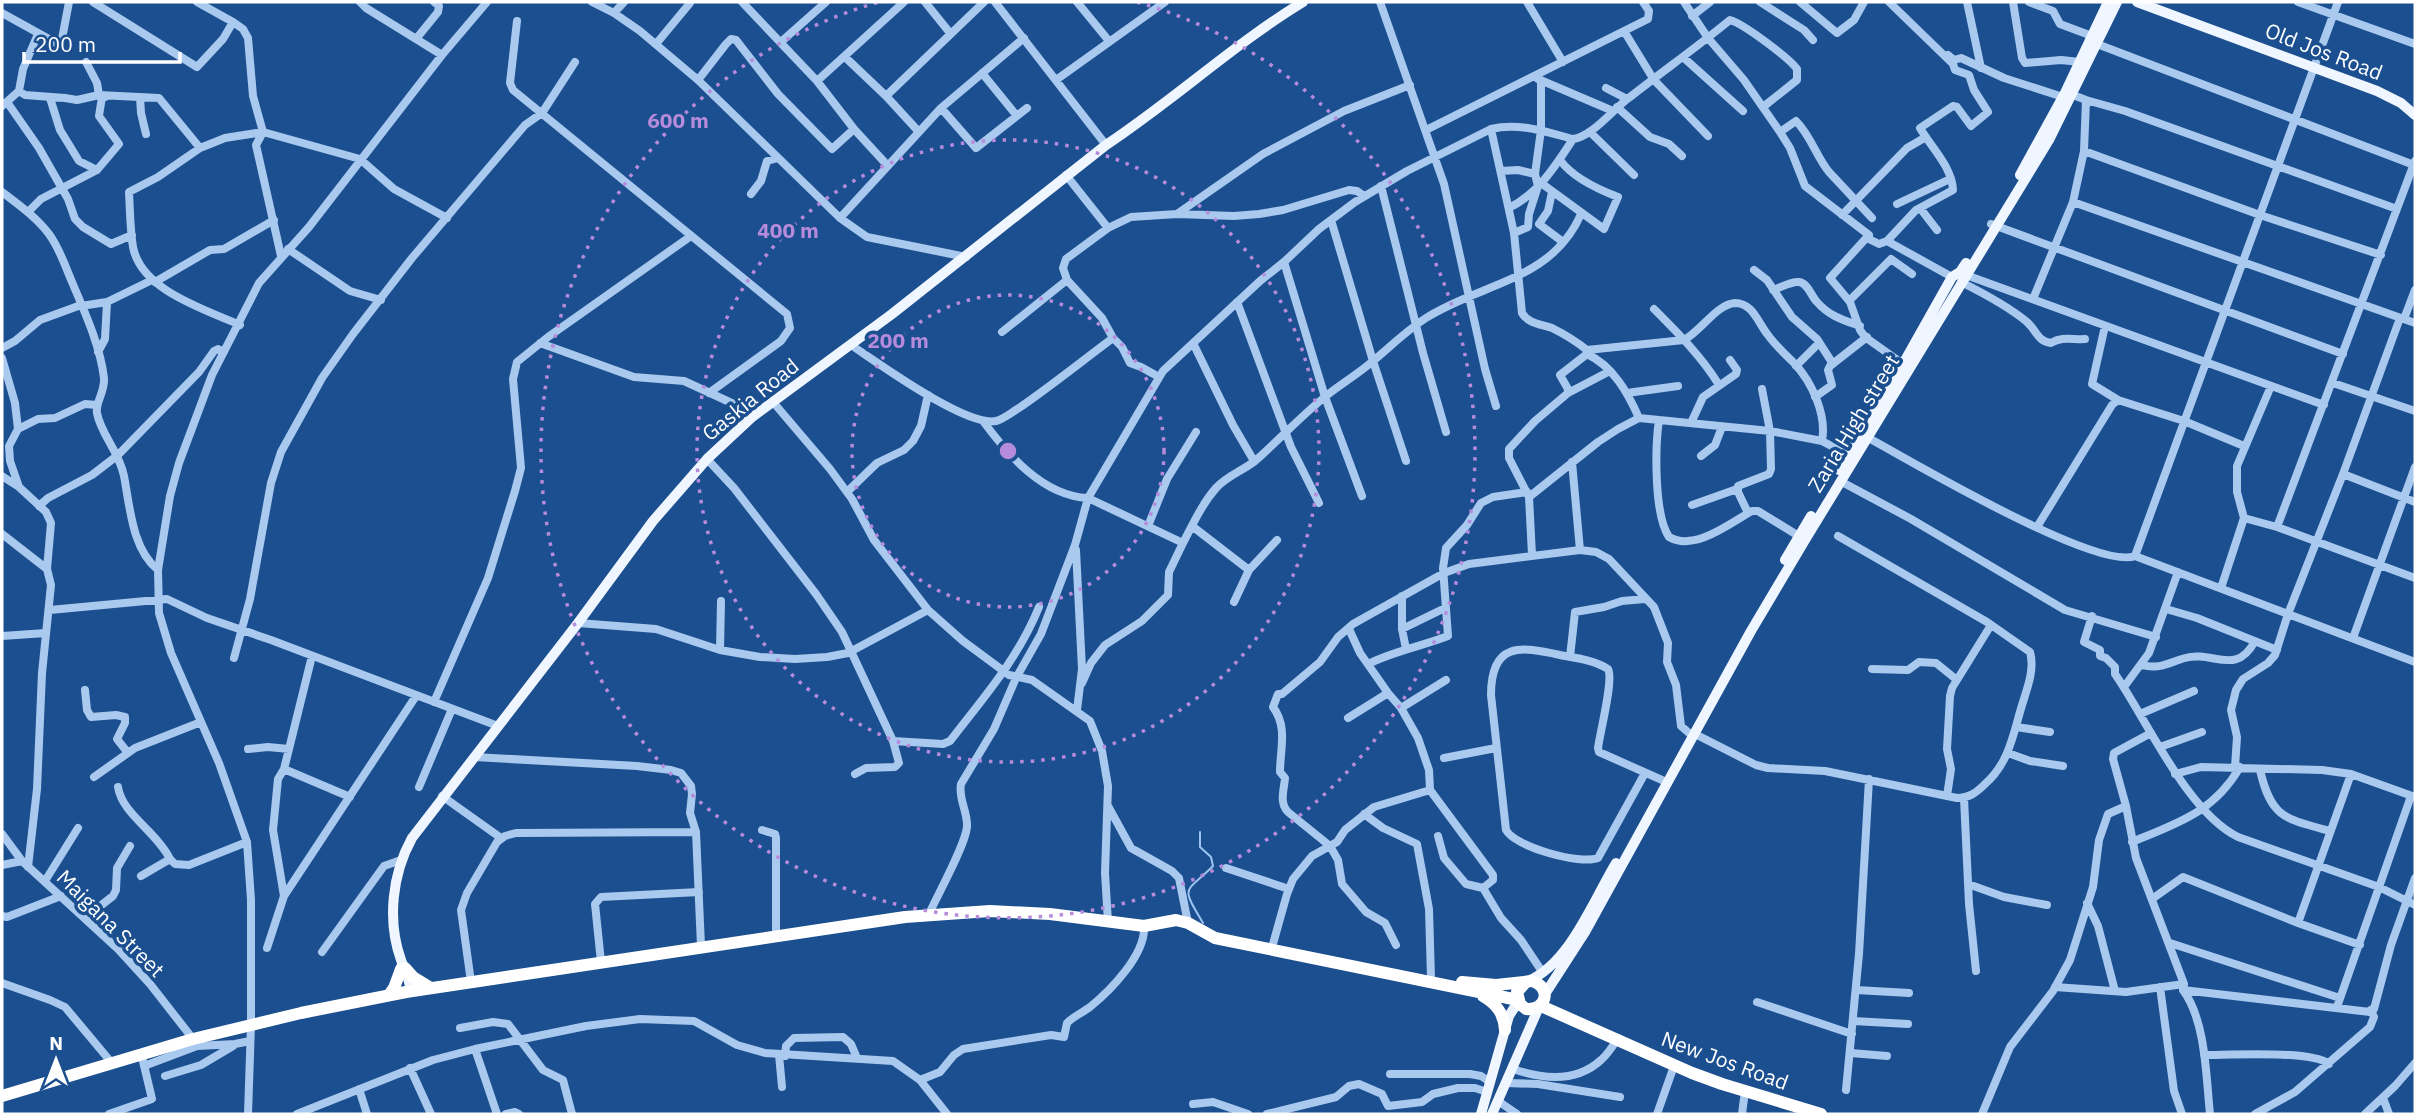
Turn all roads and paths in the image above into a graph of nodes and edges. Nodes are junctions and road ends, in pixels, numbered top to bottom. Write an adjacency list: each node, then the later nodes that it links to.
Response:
1 (69, 2): 44 (street)
2 (93, 2): 41 (street)
3 (197, 2): 41 (street)
4 (360, 2): 47 (street)
5 (434, 2): 47 (street)
6 (487, 2): 55 (street)
7 (592, 2): 37 (street)
8 (624, 2): 37 (street)
9 (743, 2): 50 (street)
10 (904, 2): 56 (street)
11 (925, 2): 43 (street)
12 (984, 2): 43 (street)
13 (995, 2): 45 (street)
14 (1077, 2): 51 (street)
15 (1164, 2): 51 (street)
16 (1303, 2): 102 (main road, Gaskia Road)
17 (1380, 2): 70 (street)
18 (1527, 2): 60 (street)
19 (1643, 2): 42 (street)
20 (1684, 2): 39 (street)
21 (1710, 2): 39 (street)
22 (1760, 2): 48 (street)
23 (1800, 2): 24 (street)
24 (1864, 2)
25 (1889, 2): 54 (street)
26 (1967, 2): 62 (street)
27 (2013, 2): 61 (street)
28 (2029, 2): 49 (street)
29 (2108, 2): 49 (main road, Zaria High street)
30 (2117, 2): 49 (main road, Zaria High street)
31 (2137, 2): 63 (main road, Old Jos Road)
32 (2298, 2): 38 (street)
33 (2338, 2): 38 (street)
34 (690, 3): 52 (street)
35 (821, 3): 50 (street)
36 (2, 13): 44 (street)
37 (614, 13): 52 (street)
38 (2333, 15): 53 (street); 63 (street)
39 (1692, 16): 46 (street)
40 (517, 21): 86 (street)
41 (233, 22): 94 (street)
42 (1624, 31): 60 (street); 68 (street)
43 (950, 33): 74 (street)
44 (38, 34): 72 (street)
45 (1024, 38): 64 (street); 67 (street)
46 (1708, 38): 57 (street); 81 (street); 81 (street)
47 (416, 39): 55 (street)
48 (1813, 40)
49 (2095, 40): 61 (main road, Zaria High street); 75 (main road, Zaria High street); 89 (street)
50 (782, 41): 69 (street)
51 (1109, 41): 67 (street)
52 (656, 44): 66 (street)
53 (2415, 44)
54 (1937, 47): 62 (street); 100 (street)
55 (442, 55): 108 (street)
56 (845, 57): 69 (street); 74 (street)
57 (1684, 58): 68 (street); 85 (street)
58 (86, 62): 73 (street)
59 (575, 62): 86 (street)
60 (1563, 62): 65 (street)
61 (2080, 62): 75 (main road, Zaria High street)
62 (1981, 68): 75 (street)
63 (2314, 68): 87 (main road, Old Jos Road); 89 (street)
64 (982, 73): 82 (street); 88 (street)
65 (1539, 79): 84 (street); 92 (street); 93 (street)
66 (698, 80): 90 (street); 106 (street)
67 (1056, 80): 102 (street)
68 (1654, 80): 78 (street); 99 (street)
69 (817, 81): 90 (street)
70 (1410, 86): 92 (street); 133 (street)
71 (1606, 88): 78 (street)
72 (19, 91): 77 (street); 80 (street)
73 (100, 96): 76 (street); 77 (street); 113 (street)
74 (886, 96): 95 (street)
75 (2068, 96): 79 (street); 142 (main road, Zaria High street)
76 (140, 97): 98 (street); 103 (street)
77 (50, 98): 113 (street)
78 (1627, 99): 84 (street)
79 (2086, 100): 104 (street); 112 (street)
80 (5, 104): 121 (street)
81 (1763, 107): 97 (street)
82 (941, 108): 88 (street); 95 (street)
83 (1027, 108): 88 (street)
84 (1615, 109): 96 (street); 105 (street)
85 (1743, 111)
86 (542, 113): 137 (street); 148 (street)
87 (2415, 115)
88 (1017, 116)
89 (2295, 121): 110 (street); 112 (street)
90 (854, 129): 111 (street)
91 (1491, 129): 93 (street); 107 (street); 114 (street)
92 (1426, 130): 107 (street)
93 (1541, 130): 101 (street); 115 (street)
94 (263, 132): 103 (street); 108 (street); 140 (street)
95 (919, 132): 111 (street)
96 (1590, 132): 101 (street); 117 (street)
97 (1780, 132): 126 (street); 135 (street)
98 (146, 134)
99 (1708, 136)
100 (1926, 137): 118 (street); 126 (street)
101 (1573, 139): 109 (street)
102 (1106, 145): 116 (main road, Gaskia Road)
103 (200, 148): 146 (street)
104 (2084, 151): 127 (street); 136 (street)
105 (1682, 156)
106 (778, 158): 124 (street); 138 (street)
107 (1436, 158): 120 (street); 165 (street)
108 (360, 159): 137 (street); 152 (street)
109 (1560, 160): 119 (street); 134 (street)
110 (2415, 163): 131 (street)
111 (888, 166): 138 (street)
112 (2278, 167): 131 (street); 136 (street)
113 (97, 170): 121 (street)
114 (1501, 171): 115 (street); 129 (street)
115 (1535, 174): 119 (street)
116 (1066, 175): 143 (street); 154 (main road, Gaskia Road)
117 (1634, 175)
118 (1950, 179): 128 (street); 130 (street)
119 (1540, 185): 123 (street); 129 (street); 145 (street)
120 (1381, 186): 125 (street); 178 (street)
121 (63, 189): 132 (street); 146 (street)
122 (2, 192): 132 (street)
123 (1552, 192): 134 (street); 150 (street)
124 (751, 194)
125 (1364, 197): 133 (street); 141 (street)
126 (1856, 201): 135 (street); 139 (street)
127 (2073, 202): 151 (street); 156 (street)
128 (1897, 204)
129 (1509, 208): 145 (street)
130 (1920, 208): 144 (street); 149 (street)
131 (2398, 209): 153 (street)
132 (28, 212): 171 (street)
133 (1177, 214): 143 (street)
134 (1581, 215): 150 (street)
135 (1842, 215): 147 (street)
136 (2260, 215): 153 (street); 156 (street)
137 (447, 218): 167 (street)
138 (840, 218): 154 (street)
139 (1872, 218)
140 (274, 220): 152 (street); 162 (street)
141 (1331, 220): 155 (street); 197 (street)
142 (1993, 225): 151 (street); 160 (main road, Zaria High street)
143 (1108, 228): 161 (street)
144 (1937, 230)
145 (1514, 233): 159 (street)
146 (132, 235): 162 (street)
147 (1869, 235): 149 (street); 168 (street)
148 (691, 236): 187 (street); 209 (street)
149 (1887, 241): 160 (street)
150 (1563, 242): 159 (street)
151 (2053, 247): 166 (street); 174 (street)
152 (285, 253): 167 (street); 177 (street)
153 (2381, 255): 172 (street)
154 (966, 257): 189 (main road, Gaskia Road)
155 (1284, 262): 170 (street); 214 (street)
156 (2243, 263): 172 (street); 174 (street)
157 (1754, 270): 163 (street)
158 (1912, 274): 168 (street)
159 (1517, 278): 165 (street); 193 (street)
160 (1960, 278): 166 (street); 184 (street); 200 (main road, Zaria High street); 234 (main road, Zaria High street)
161 (1067, 280): 181 (street); 183 (street)
162 (153, 281): 169 (street); 177 (street)
163 (1773, 290): 179 (street); 188 (street)
164 (2415, 290): 175 (street)
165 (1469, 296): 178 (street); 220 (street)
166 (2033, 299): 180 (street)
167 (381, 300): 298 (street)
168 (1849, 300): 179 (street)
169 (107, 302): 171 (street); 191 (street)
170 (1237, 302): 186 (street); 230 (street)
171 (81, 305): 190 (street); 191 (street)
172 (2362, 305): 175 (street); 194 (street)
173 (1654, 309): 185 (street)
174 (2225, 311): 194 (street); 198 (street)
175 (2402, 318): 176 (street); 213 (street)
176 (2415, 323)
177 (240, 325): 192 (street)
178 (1417, 325): 197 (street); 233 (street)
179 (1860, 326): 182 (street)
180 (2105, 326): 198 (street); 216 (street)
181 (1002, 332)
182 (1867, 337): 199 (street); 200 (street)
183 (1113, 338): 203 (street); 225 (street)
184 (2085, 339)
185 (1684, 340): 193 (street); 201 (street); 205 (street)
186 (1193, 343): 203 (street); 242 (street)
187 (540, 344): 209 (street); 327 (street)
188 (1819, 344): 199 (street); 201 (street)
189 (851, 345): 212 (street); 217 (main road, Gaskia Road)
190 (2, 348)
191 (98, 352): 218 (street)
192 (224, 352): 238 (street); 278 (street)
193 (1587, 352): 202 (street); 210 (street)
194 (2343, 354): 204 (street)
195 (2, 358): 229 (street)
196 (1730, 360): 205 (street)
197 (1373, 361): 214 (street); 243 (street)
198 (2206, 363): 207 (street); 226 (street)
199 (1833, 364): 215 (street)
200 (1903, 364): 239 (main road, Zaria High street)
201 (1796, 366): 215 (street)
202 (1610, 371): 210 (street); 211 (street)
203 (1158, 377): 254 (street)
204 (2333, 383): 213 (street); 219 (street)
205 (1718, 385): 227 (street)
206 (1678, 386): 211 (street)
207 (2271, 386): 219 (street); 237 (street)
208 (1762, 388): 231 (street)
209 (709, 393): 222 (street)
210 (1568, 393): 252 (street)
211 (1627, 393): 223 (street)
212 (928, 395): 225 (street); 251 (street)
213 (2371, 395): 221 (street); 246 (street)
214 (1325, 397): 230 (street); 253 (street)
215 (1815, 397): 235 (street)
216 (2118, 400): 226 (street); 264 (street)
217 (773, 401): 222 (main road, Gaskia Road); 251 (street)
218 (97, 405): 229 (street); 238 (street)
219 (2324, 405): 265 (street)
220 (1496, 406)
221 (2415, 411)
222 (751, 418): 241 (main road, Gaskia Road)
223 (1639, 418): 224 (street); 244 (street)
224 (1659, 420): 227 (street); 260 (street)
225 (983, 421): 254 (street)
226 (2184, 421): 237 (street); 275 (street)
227 (1691, 423): 228 (street)
228 (1722, 427): 231 (street); 240 (street)
229 (18, 429): 236 (street)
230 (1286, 431): 242 (street); 257 (street)
231 (1770, 431): 235 (street); 250 (street)
232 (1196, 432): 262 (street)
233 (1446, 432)
234 (1867, 438): 248 (main road, Zaria High street); 264 (street)
235 (1822, 441): 239 (street)
236 (5, 445): 249 (street)
237 (2244, 446): 261 (street)
238 (118, 455): 259 (street); 278 (street)
239 (1848, 455): 268 (main road, Zaria High street)
240 (1701, 456)
241 (707, 459): 296 (main road, Gaskia Road); 308 (street)
242 (1254, 461): 263 (street)
243 (1406, 461)
244 (1572, 462): 252 (street); 273 (street)
245 (2415, 467): 255 (street)
246 (2343, 474): 255 (street); 270 (street)
247 (2, 476): 249 (street)
248 (1840, 481): 268 (main road, Zaria High street); 295 (street)
249 (19, 487): 259 (street)
250 (1737, 488): 258 (street); 260 (street)
251 (847, 492): 293 (street)
252 (1528, 495): 274 (street); 281 (street)
253 (1362, 496)
254 (1088, 498): 262 (street); 272 (street)
255 (2404, 498): 256 (street); 276 (street)
256 (2415, 502)
257 (1319, 503)
258 (1692, 505)
259 (39, 506): 277 (street)
260 (1748, 513): 268 (street)
261 (2244, 519): 265 (street); 283 (street)
262 (1148, 526): 271 (street)
263 (1192, 526): 271 (street); 279 (street)
264 (2036, 527): 275 (street)
265 (2277, 527): 270 (street)
266 (2, 534): 277 (street)
267 (1838, 536): 297 (street)
268 (1802, 538): 338 (main road, Zaria High street)
269 (1277, 540): 279 (street)
270 (2315, 542): 276 (street); 294 (street)
271 (1183, 543): 321 (street)
272 (1075, 545): 318 (street); 321 (street)
273 (1580, 550): 274 (street); 286 (street)
274 (1532, 555): 281 (street)
275 (2135, 556): 280 (street)
276 (2380, 565): 282 (street); 304 (street)
277 (47, 569): 292 (street)
278 (158, 570): 285 (street)
279 (1249, 570): 288 (street)
280 (2178, 572): 283 (street); 291 (street)
281 (1444, 573): 284 (street); 290 (street)
282 (2415, 578)
283 (2221, 588): 294 (street)
284 (1402, 597): 299 (street); 300 (street)
285 (157, 598): 292 (street); 298 (street); 333 (street)
286 (1646, 599): 311 (street); 338 (street)
287 (721, 601): 307 (street)
288 (1234, 602)
289 (1039, 607): 317 (street)
290 (1445, 608): 300 (street); 306 (street)
291 (2166, 609): 303 (street); 305 (street)
292 (50, 610): 301 (street)
293 (928, 610): 308 (street); 317 (street)
294 (2288, 614): 304 (street); 309 (street)
295 (2092, 616): 303 (street); 322 (street)
296 (578, 623): 307 (street); 334 (main road, Gaskia Road)
297 (1991, 625): 320 (street); 335 (street)
298 (242, 629): 310 (street); 312 (street)
299 (1349, 629): 314 (street); 382 (street)
300 (1402, 629): 306 (street)
301 (46, 633): 302 (street); 386 (street)
302 (2, 636)
303 (2156, 637): 315 (street)
304 (2353, 638): 313 (street)
305 (2255, 641): 309 (street); 315 (street)
306 (1406, 649): 314 (street)
307 (720, 650): 308 (street)
308 (852, 650): 340 (street)
309 (2277, 650): 350 (street)
310 (312, 656): 326 (street); 343 (street)
311 (1570, 657): 342 (street); 354 (street)
312 (234, 659)
313 (2414, 659)
314 (1368, 664): 325 (street)
315 (2142, 665): 322 (street)
316 (1872, 669): 320 (street)
317 (1005, 671): 318 (street); 340 (street)
318 (1016, 678): 330 (street); 406 (street)
319 (1446, 680): 328 (street)
320 (1957, 680): 364 (street)
321 (1082, 683): 330 (street)
322 (2124, 687): 331 (street)
323 (85, 690): 345 (street)
324 (2194, 691): 331 (street)
325 (1388, 693): 328 (street); 332 (street)
326 (416, 696): 327 (street); 366 (street)
327 (434, 702): 329 (street)
328 (1401, 708): 362 (street)
329 (452, 709): 334 (street); 360 (street)
330 (1077, 710): 368 (street)
331 (2140, 714): 339 (street)
332 (1348, 718)
333 (201, 722): 345 (street); 379 (street)
334 (498, 726): 347 (main road, Gaskia Road)
335 (2016, 727): 336 (street); 346 (street)
336 (2050, 732)
337 (2202, 732): 341 (street)
338 (1692, 733): 358 (street); 359 (main road, Zaria High street); 387 (main road, Zaria High street)
339 (2151, 733): 341 (street); 369 (street)
340 (893, 741): 353 (street)
341 (2160, 747): 355 (street)
342 (1496, 748): 348 (street); 383 (street)
343 (289, 749): 344 (street); 351 (street)
344 (248, 750)
345 (128, 753): 357 (street)
346 (2008, 753): 349 (street); 367 (street)
347 (474, 757): 363 (main road, Gaskia Road); 375 (street)
348 (1444, 758)
349 (2063, 766)
350 (2237, 767): 352 (street); 355 (street); 370 (street)
351 (284, 769): 366 (street); 400 (street)
352 (2260, 770): 356 (street); 374 (street)
353 (855, 774)
354 (1645, 774): 359 (street); 383 (street)
355 (2175, 774): 370 (street)
356 (2351, 774): 365 (street); 374 (street)
357 (94, 777)
358 (1870, 779): 364 (street); 434 (street)
359 (1662, 780): 387 (main road, Zaria High street)
360 (419, 787)
361 (118, 788): 384 (street)
362 (1430, 790): 371 (street); 397 (street)
363 (442, 796): 378 (street); 385 (main road, Gaskia Road)
364 (1947, 796): 367 (street)
365 (2413, 796): 395 (street)
366 (350, 797): 400 (street)
367 (1964, 798): 394 (street)
368 (1108, 806): 409 (street); 410 (street)
369 (2126, 806): 380 (street); 403 (street)
370 (2205, 809): 380 (street); 389 (street)
371 (1364, 814): 382 (street); 426 (street)
372 (78, 828): 393 (street)
373 (762, 830): 413 (street)
374 (2330, 831): 389 (street)
375 (696, 832): 378 (street); 398 (street)
376 (2, 834): 386 (street, Maigana Street)
377 (1438, 836): 397 (street)
378 (501, 838): 427 (street)
379 (247, 842): 384 (street); 447 (street)
380 (2132, 842): 401 (street)
381 (130, 846): 408 (street)
382 (1330, 846): 396 (street); 415 (street)
383 (1602, 855): 387 (street)
384 (170, 859): 391 (street)
385 (401, 860): 420 (street); 422 (main road, Gaskia Road)
386 (25, 864): 388 (street); 393 (street, Maigana Street)
387 (1619, 864): 425 (main road); 440 (main road)
388 (2, 865)
389 (2319, 865): 395 (street); 411 (street)
390 (1226, 868): 396 (street)
391 (141, 876)
392 (2415, 878): 402 (street)
393 (44, 881): 399 (street, Maigana Street)
394 (1968, 884): 404 (street); 423 (street)
395 (2379, 887): 402 (street); 416 (street)
396 (1289, 888): 419 (street)
397 (1483, 888): 425 (street)
398 (699, 892): 417 (street); 421 (street)
399 (61, 896): 407 (street); 408 (street, Maigana Street)
400 (284, 896): 418 (street)
401 (2152, 899): 411 (street); 414 (street)
402 (2406, 902): 405 (street); 444 (street)
403 (2087, 903): 430 (street); 436 (street)
404 (2047, 905)
405 (2415, 905)
406 (929, 914): 409 (highway); 413 (highway)
407 (2, 916)
408 (85, 918): 452 (street, Maigana Street)
409 (1108, 922): 412 (highway)
410 (1188, 922): 412 (highway); 419 (highway)
411 (2298, 923): 416 (street)
412 (1144, 926): 471 (street)
413 (776, 936): 417 (highway)
414 (2170, 943): 432 (street); 443 (street)
415 (1396, 945)
416 (2360, 945): 443 (street)
417 (701, 946): 421 (highway)
418 (267, 948)
419 (1270, 951): 424 (highway)
420 (322, 952)
421 (601, 962): 427 (highway)
422 (403, 967): 433 (highway); 435 (main road, Gaskia Road); 439 (highway)
423 (1976, 971)
424 (1385, 973): 426 (highway); 437 (highway)
425 (1543, 973): 428 (main road)
426 (1431, 978): 428 (highway)
427 (471, 982): 433 (highway)
428 (1526, 982): 440 (highway); 441 (highway)
429 (2, 983): 463 (street)
430 (2055, 987): 436 (street); 501 (street)
431 (2160, 987): 432 (street); 436 (street); 502 (street)
432 (2184, 987): 443 (street); 458 (street)
433 (431, 988): 435 (highway)
434 (1856, 990): 438 (street); 445 (street)
435 (409, 991): 439 (highway)
436 (2115, 991)
437 (1473, 992): 441 (highway); 449 (highway)
438 (1909, 993)
439 (388, 995): 447 (highway)
440 (1542, 1001): 441 (highway); 451 (highway, New Jos Road); 468 (main road)
441 (1519, 1002): 449 (main road)
442 (1757, 1002): 450 (street)
443 (2338, 1002): 444 (street)
444 (2371, 1010): 465 (street)
445 (1853, 1021): 446 (street); 450 (street)
446 (1909, 1024)
447 (251, 1025): 452 (highway); 454 (street)
448 (460, 1028): 453 (street)
449 (1505, 1030): 474 (main road)
450 (1853, 1034): 457 (street)
451 (1617, 1038): 466 (highway, New Jos Road); 468 (street)
452 (192, 1039): 462 (highway)
453 (521, 1039): 456 (street); 459 (street); 491 (street)
454 (250, 1041): 455 (street); 484 (street)
455 (235, 1044): 462 (street); 470 (street)
456 (475, 1049): 467 (street); 488 (street)
457 (1851, 1053): 460 (street); 476 (street)
458 (2204, 1055): 465 (street); 503 (street)
459 (782, 1056): 461 (street); 461 (street); 473 (street)
460 (1887, 1056)
461 (857, 1058): 471 (street)
462 (143, 1059): 463 (highway); 483 (street)
463 (111, 1062): 478 (highway)
464 (2415, 1063): 480 (street)
465 (2329, 1064): 504 (street)
466 (1674, 1066): 477 (highway, New Jos Road); 498 (street)
467 (410, 1068): 475 (street); 487 (street)
468 (1513, 1069): 472 (main road)
469 (1390, 1074): 474 (street)
470 (165, 1076)
471 (924, 1078): 492 (street)
472 (1506, 1083): 479 (street); 481 (main road)
473 (782, 1087)
474 (1488, 1087): 494 (street); 495 (main road)
475 (359, 1089): 485 (street); 486 (street)
476 (1846, 1090)
477 (1745, 1091): 499 (street); 500 (highway, New Jos Road)
478 (2, 1096)
479 (1620, 1097)
480 (2383, 1098): 505 (street); 506 (street)
481 (1498, 1101): 496 (main road); 497 (street)
482 (1193, 1104): 493 (street)
483 (109, 1114)
484 (248, 1114)
485 (296, 1114)
486 (367, 1114)
487 (431, 1114)
488 (497, 1114)
489 (506, 1114): 490 (street)
490 (519, 1114)
491 (572, 1114)
492 (947, 1114)
493 (1248, 1114)
494 (1267, 1114)
495 (1481, 1114)
496 (1492, 1114)
497 (1517, 1114)
498 (1657, 1114)
499 (1742, 1114)
500 (1821, 1114)
501 (1982, 1114)
502 (2182, 1114)
503 (2210, 1114)
504 (2255, 1114)
505 (2365, 1114)
506 (2389, 1114)

